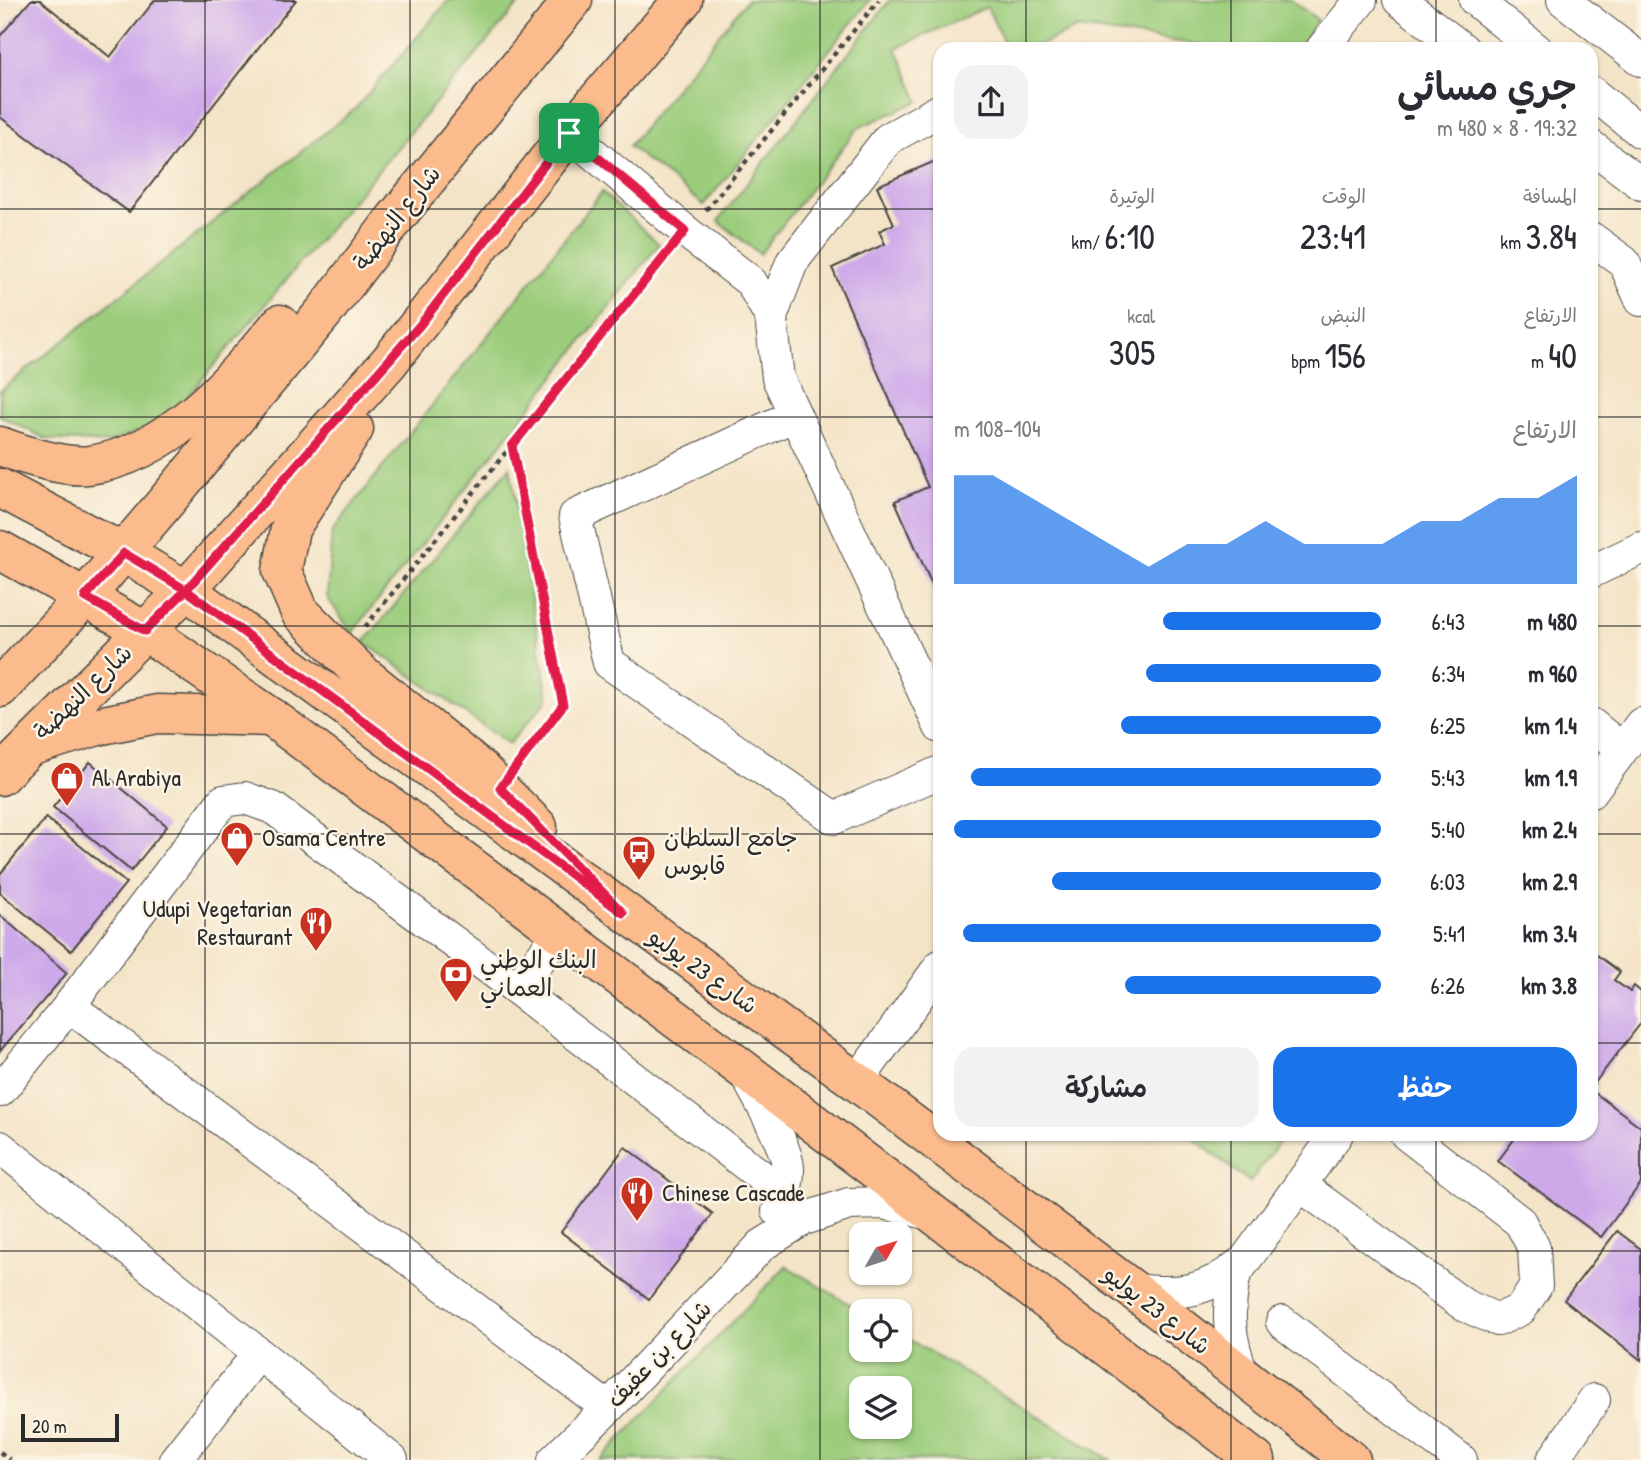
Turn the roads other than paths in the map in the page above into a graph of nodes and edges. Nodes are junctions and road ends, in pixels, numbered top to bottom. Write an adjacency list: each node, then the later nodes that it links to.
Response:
1 (573, 0): 17 (main road, شارع النهضة)
2 (683, 0): 14 (main road, شارع النهضة)
3 (1361, 0): 7 (street)
4 (1399, 0): 8 (street)
5 (1475, 0): 9 (street)
6 (1563, 0): 10 (street)
7 (1328, 42)
8 (1454, 42)
9 (1527, 42)
10 (1641, 60)
11 (1598, 98): 13 (street)
12 (933, 114): 20 (street)
13 (1641, 132)
14 (569, 133): 20 (street); 21 (main road, شارع النهضة)
15 (1598, 151): 16 (street)
16 (1641, 184)
17 (393, 221): 23 (main road); 27 (main road, شارع النهضة)
18 (1598, 243): 19 (street)
19 (1641, 300)
20 (771, 317): 22 (street)
21 (420, 325): 29 (main road, شارع النهضة); 42 (main road)
22 (794, 415): 33 (street); 39 (street)
23 (0, 446)
24 (0, 488): 27 (main road, شارع 23 يوليو)
25 (1641, 548): 28 (street)
26 (0, 550): 30 (main road)
27 (124, 553): 29 (main road, شارع 23 يوليو); 30 (main road, شارع النهضة)
28 (1598, 569)
29 (186, 590): 31 (main road, شارع النهضة); 42 (main road, شارع 23 يوليو)
30 (85, 597): 31 (main road); 32 (main road, شارع النهضة)
31 (145, 631): 34 (main road); 37 (main road, شارع النهضة)
32 (0, 688)
33 (933, 712)
34 (271, 717): 37 (main road); 43 (main road)
35 (1641, 724): 38 (street)
36 (1598, 730): 38 (street)
37 (26, 747): 40 (main road, شارع النهضة)
38 (1622, 750): 41 (street)
39 (933, 775)
40 (0, 776)
41 (1598, 783)
42 (623, 913): 48 (main road, شارع 23 يوليو)
43 (560, 932): 45 (street); 47 (main road)
44 (933, 976): 48 (street)
45 (517, 989): 46 (street); 56 (street)
46 (69, 1006): 49 (street); 65 (street)
47 (744, 1070): 56 (street, شارع بن عفيف); 57 (main road)
48 (857, 1083): 50 (main road, شارع 23 يوليو)
49 (0, 1091)
50 (933, 1140)
51 (934, 1141): 60 (main road, شارع 23 يوليو)
52 (1332, 1141): 55 (street)
53 (1415, 1141): 55 (street)
54 (0, 1147): 62 (street)
55 (1300, 1185): 59 (street)
56 (783, 1193): 58 (street, شارع بن عفيف)
57 (935, 1215): 58 (street, شارع بن عفيف); 69 (main road)
58 (762, 1245): 65 (street, شارع بن عفيف)
59 (1241, 1263): 60 (street); 63 (street)
60 (1132, 1289): 63 (main road, شارع 23 يوليو)
61 (1282, 1322): 71 (street)
62 (258, 1354): 66 (street); 67 (street)
63 (1243, 1377): 70 (main road, شارع 23 يوليو)
64 (1594, 1400): 72 (street)
65 (608, 1408): 68 (street, شارع بن عفيف)
66 (175, 1460)
67 (392, 1460)
68 (555, 1460)
69 (1256, 1460)
70 (1351, 1460)
71 (1461, 1460)
72 (1553, 1460)

